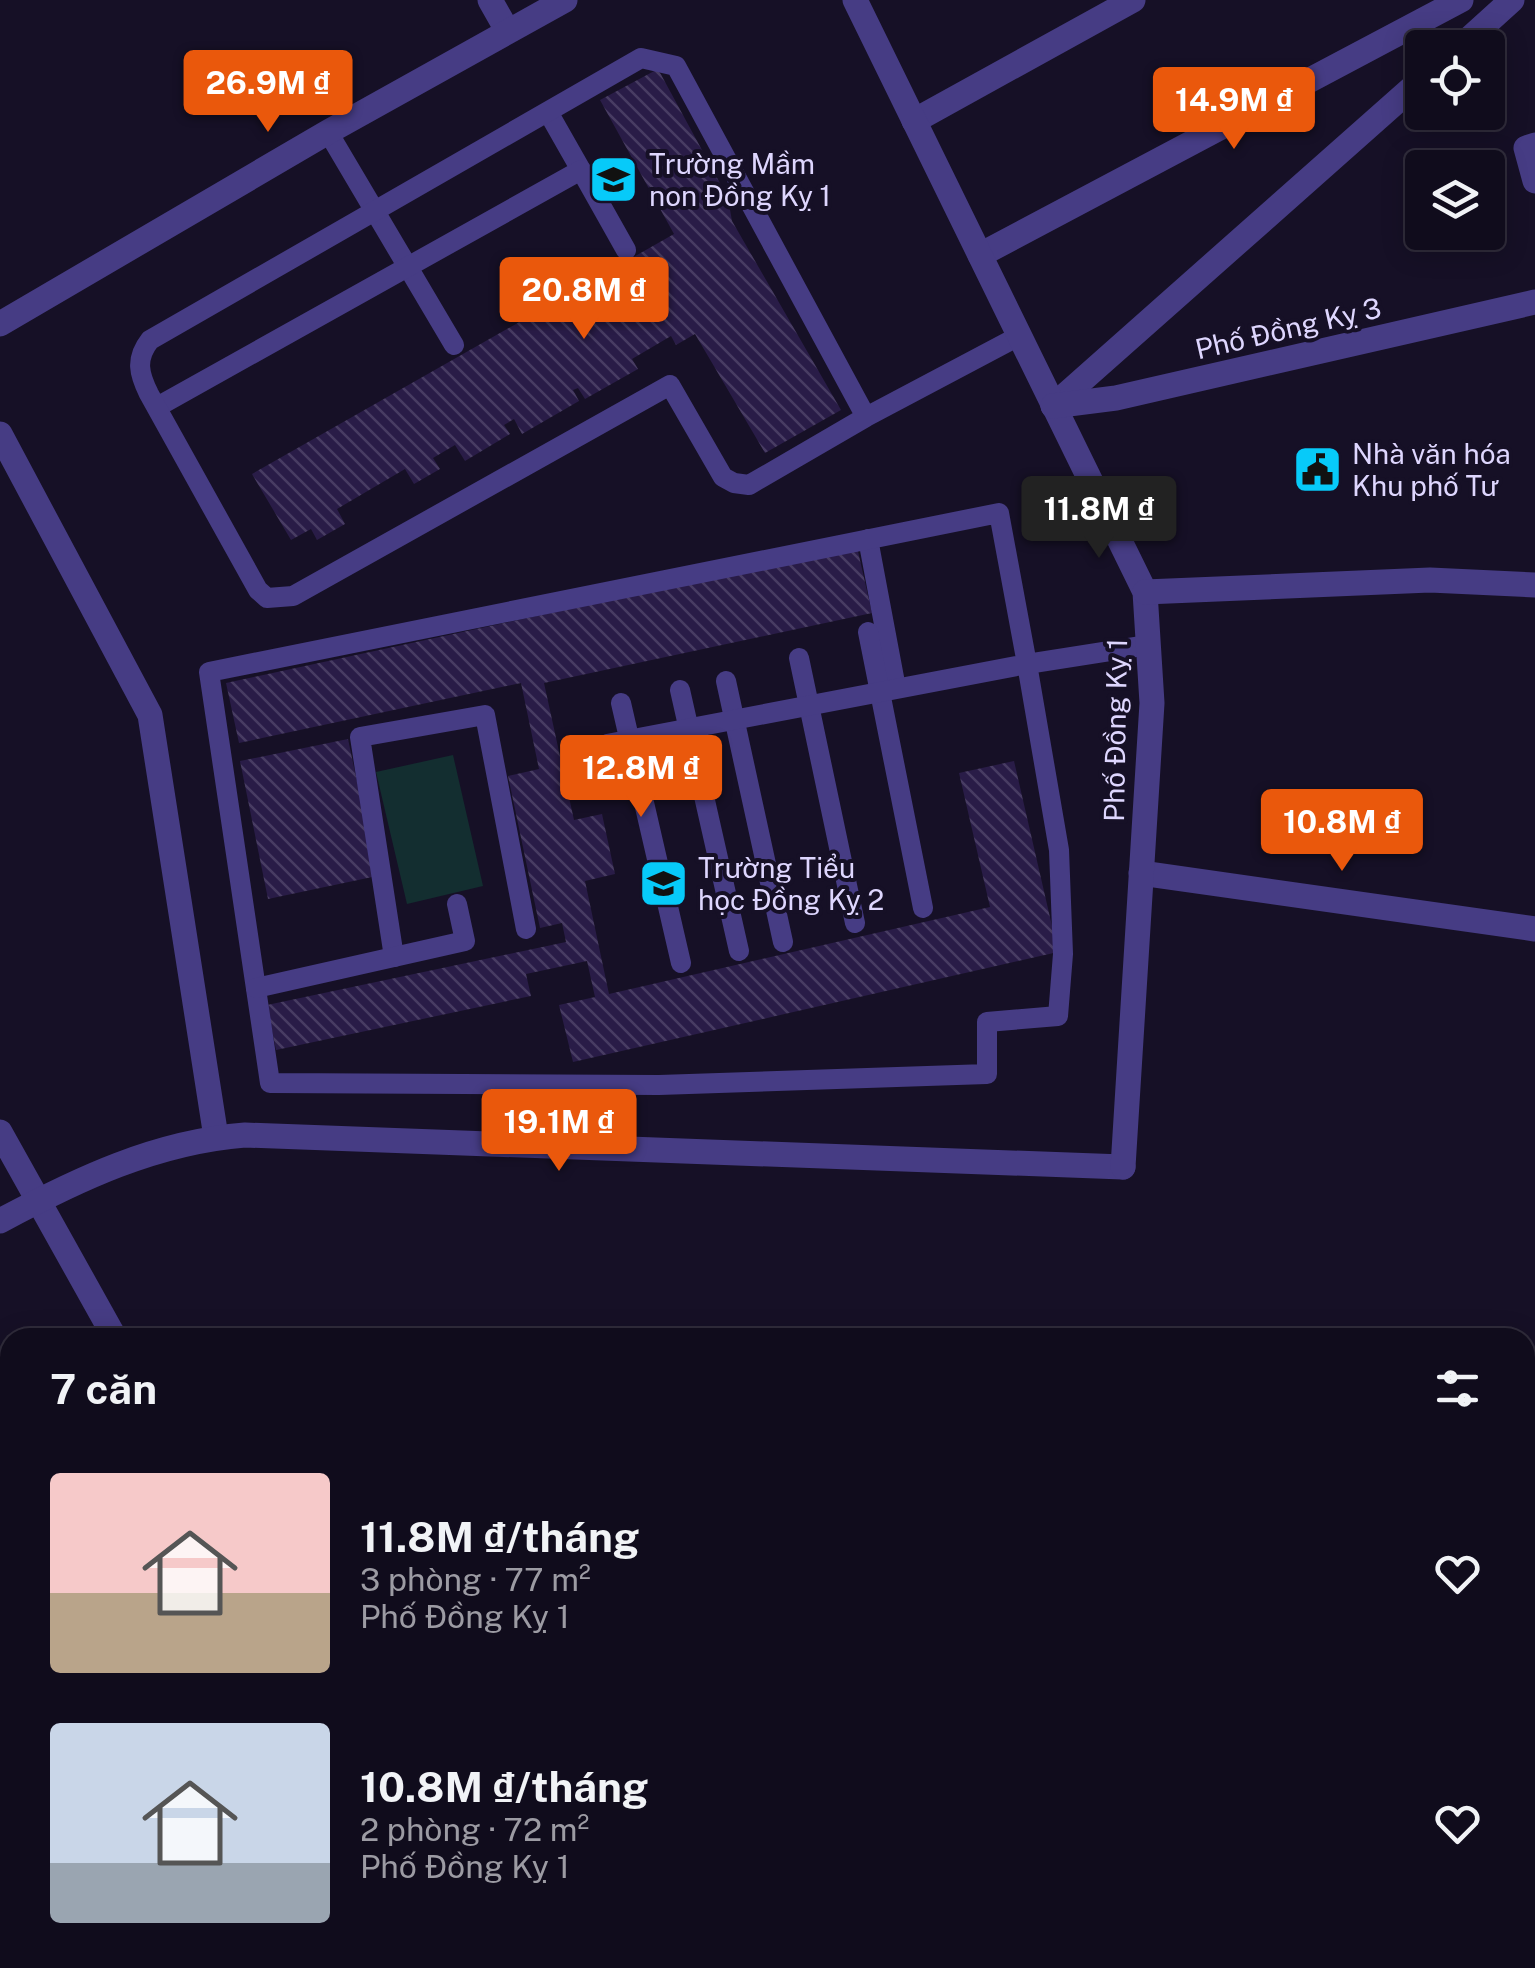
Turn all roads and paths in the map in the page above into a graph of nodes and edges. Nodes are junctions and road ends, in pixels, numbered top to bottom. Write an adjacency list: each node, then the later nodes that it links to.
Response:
1 (490, 0): 7 (street)
2 (565, 0): 7 (street)
3 (855, 0): 11 (street, Phố Đồng Kỵ 1)
4 (1133, 0): 11 (street)
5 (1461, 0): 18 (street)
6 (1512, 0): 8 (street)
7 (507, 30): 12 (street)
8 (1478, 30)
9 (1405, 95): 24 (street)
10 (548, 112): 14 (lane); 16 (lane); 26 (lane)
11 (914, 121): 18 (street, Phố Đồng Kỵ 1)
12 (328, 132): 16 (lane); 21 (street)
13 (1535, 145): 15 (street)
14 (582, 170): 17 (lane); 19 (lane)
15 (1535, 180)
16 (375, 211): 19 (lane); 25 (lane)
17 (626, 250)
18 (980, 255): 22 (street, Phố Đồng Kỵ 1)
19 (408, 266): 23 (lane); 25 (lane)
20 (1535, 302): 24 (street, Phố Đồng Kỵ 3)
21 (0, 324)
22 (1019, 336): 24 (street, Phố Đồng Kỵ 1); 26 (lane)
23 (454, 344)
24 (1053, 406): 30 (street, Phố Đồng Kỵ 1)
25 (157, 407): 26 (lane)
26 (866, 417)
27 (0, 434): 56 (street)
28 (868, 539): 34 (lane); 37 (lane); 54 (lane)
29 (1535, 586): 30 (street)
30 (1145, 592): 32 (street, Phố Đồng Kỵ 1)
31 (868, 632): 37 (lane)
32 (1148, 645): 34 (lane); 44 (street, Phố Đồng Kỵ 1)
33 (799, 658): 39 (lane)
34 (1028, 664): 37 (lane); 54 (lane)
35 (726, 681): 40 (lane)
36 (680, 690): 41 (lane)
37 (888, 690): 39 (lane); 46 (lane)
38 (621, 704): 42 (lane)
39 (810, 705): 40 (lane); 47 (lane)
40 (735, 719): 41 (lane); 50 (lane)
41 (688, 728): 42 (lane); 51 (lane)
42 (629, 739): 43 (lane); 53 (lane)
43 (607, 744)
44 (1141, 873): 48 (street); 56 (street, Phố Đồng Kỵ 1)
45 (457, 904): 52 (lane)
46 (923, 908)
47 (855, 923)
48 (1535, 929)
49 (526, 930): 52 (lane)
50 (783, 942)
51 (739, 951)
52 (394, 957): 54 (lane)
53 (681, 963)
54 (256, 988)
55 (0, 1132): 57 (street)
56 (216, 1137): 57 (street)
57 (38, 1200): 58 (street); 59 (street)
58 (0, 1221)
59 (109, 1328)

